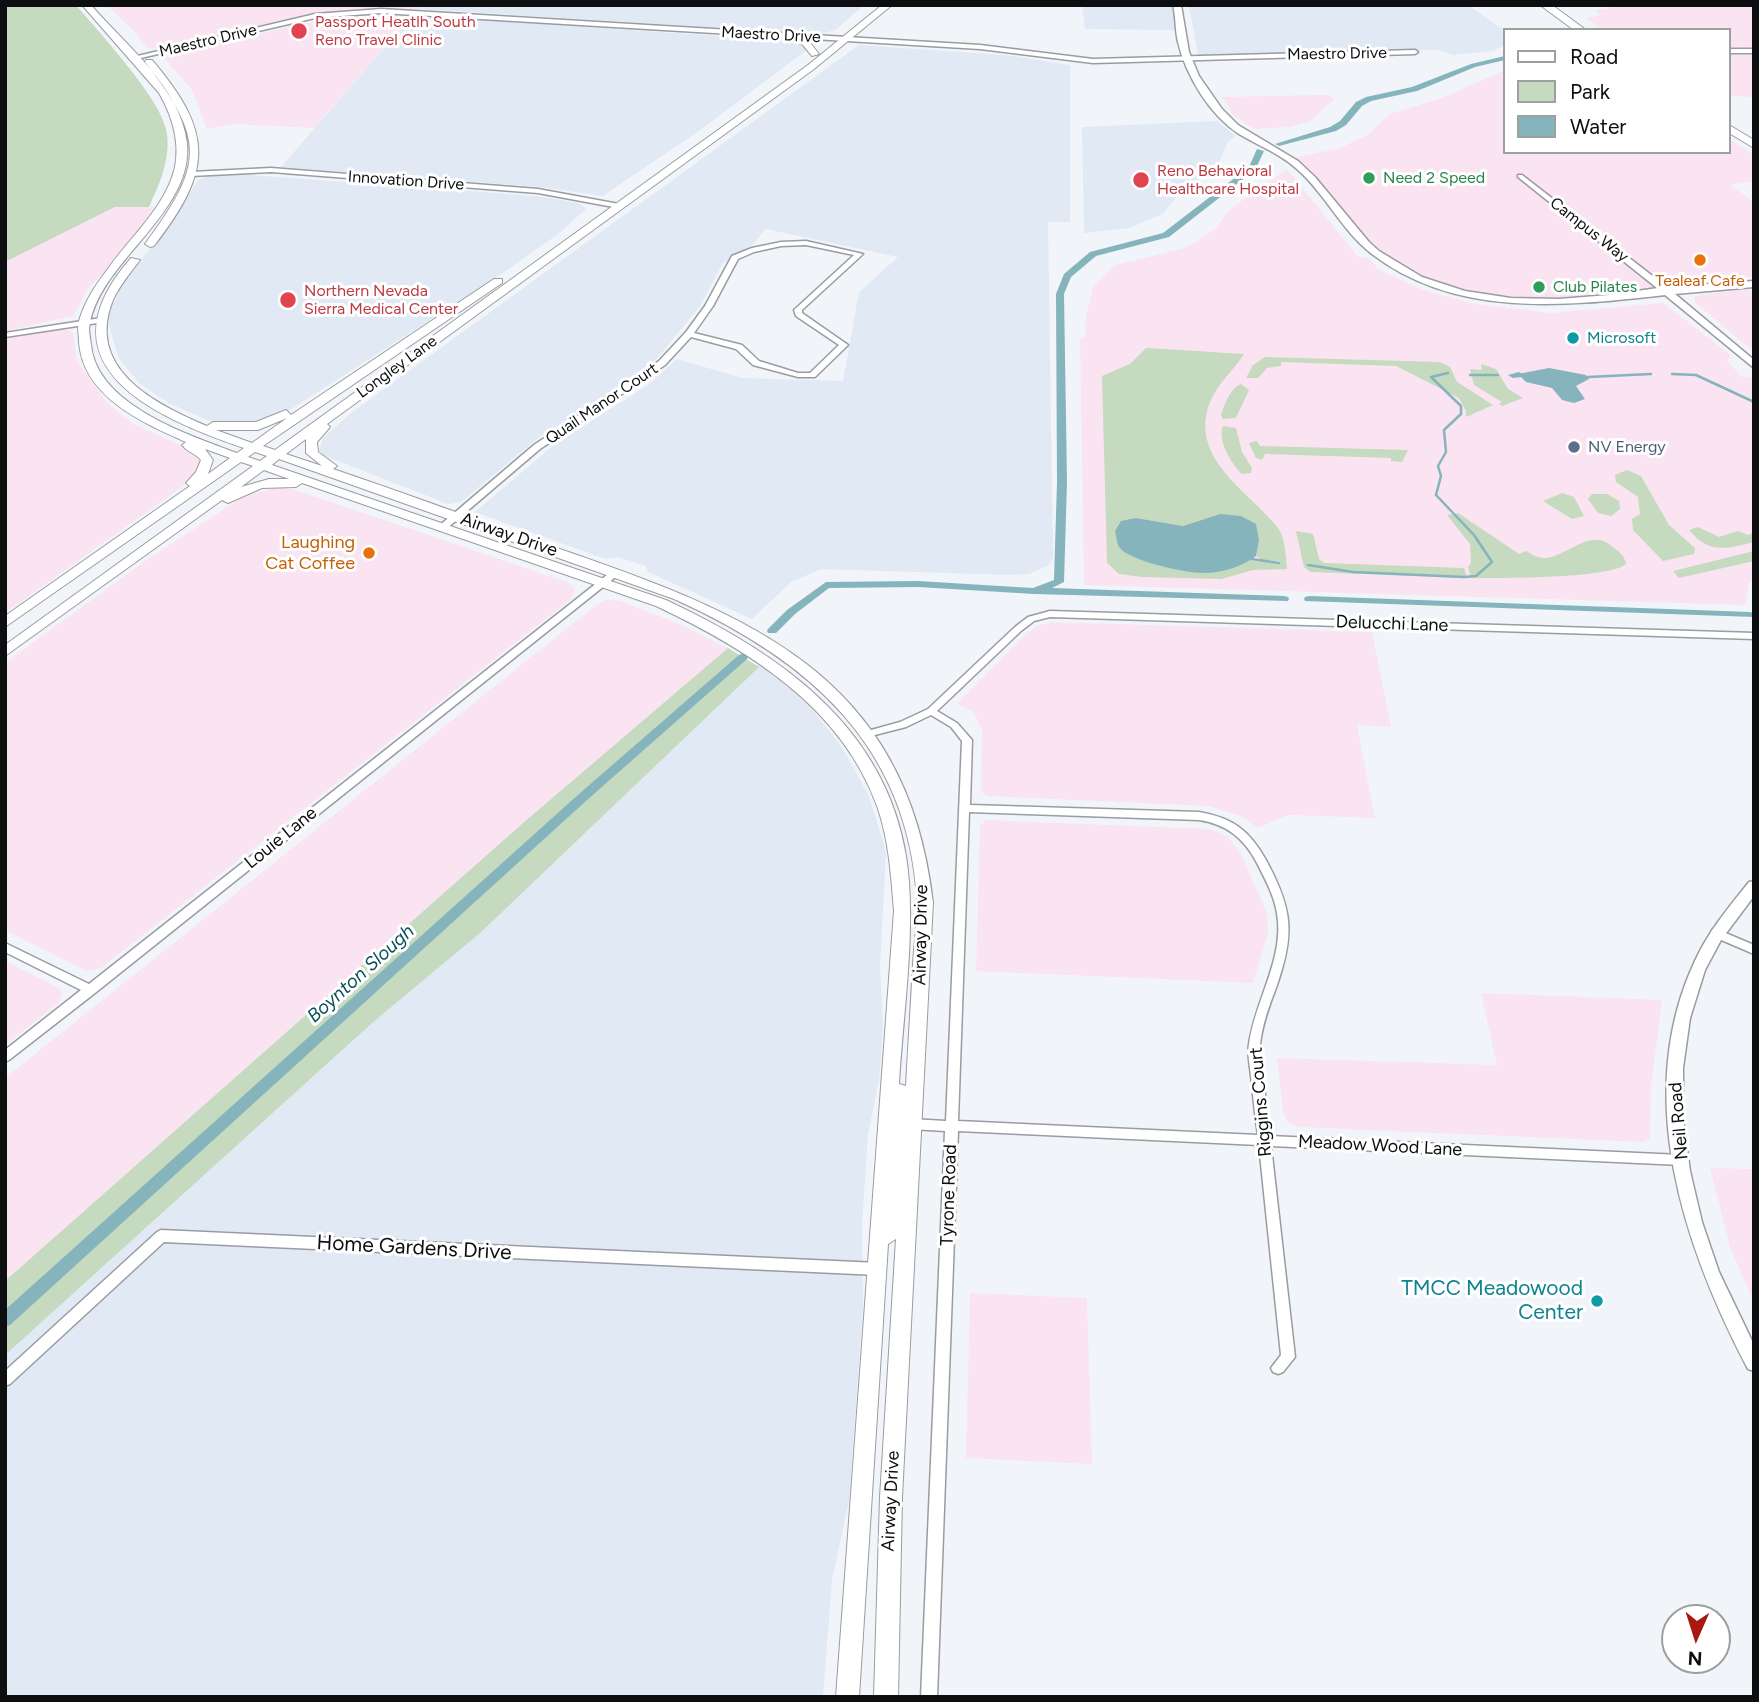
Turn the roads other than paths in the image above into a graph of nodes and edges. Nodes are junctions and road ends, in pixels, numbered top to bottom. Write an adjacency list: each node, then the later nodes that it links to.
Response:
1 (86, 5): 14 (main road)
2 (97, 5): 14 (main road)
3 (876, 5): 9 (main road, Longley Lane)
4 (888, 5): 9 (main road, Longley Lane)
5 (1177, 5): 15 (street)
6 (1545, 5): 7 (main road)
7 (1578, 28)
8 (784, 36): 9 (street, Maestro Drive); 13 (main road); 14 (street, Maestro Drive)
9 (843, 39): 13 (main road, Longley Lane); 15 (street, Maestro Drive); 21 (main road, Longley Lane)
10 (1731, 51): 11 (street)
11 (1754, 51)
12 (1415, 52): 15 (street, Maestro Drive)
13 (815, 54): 20 (main road, Longley Lane)
14 (138, 57): 18 (main road); 26 (main road)
15 (1189, 59): 24 (street)
16 (1731, 129): 17 (main road)
17 (1754, 145)
18 (191, 174): 20 (street, Innovation Drive); 25 (main road)
19 (1520, 176): 24 (street, Campus Way)
20 (607, 203): 21 (street, Innovation Drive); 30 (main road, Longley Lane)
21 (619, 206): 31 (main road, Longley Lane)
22 (1754, 277): 24 (street)
23 (1754, 284): 24 (street)
24 (1665, 290): 29 (street, Campus Way)
25 (101, 320): 26 (street); 33 (main road)
26 (85, 322): 28 (street); 32 (main road)
27 (689, 334): 27 (street, Quail Manor Court); 39 (street, Quail Manor Court)
28 (5, 335)
29 (1754, 365)
30 (370, 366): 33 (main road); 34 (main road, Longley Lane)
31 (353, 399): 34 (main road, Longley Lane); 37 (main road)
32 (139, 414): 35 (main road, Airway Drive); 38 (main road)
33 (189, 421): 34 (main road, Airway Drive)
34 (265, 450): 35 (main road, Longley Lane); 35 (main road, Longley Lane); 37 (main road, Airway Drive)
35 (250, 460): 36 (main road, Airway Drive); 38 (main road, Longley Lane); 41 (main road, Longley Lane)
36 (346, 494): 40 (main road, Airway Drive); 41 (main road)
37 (416, 503): 39 (main road, Airway Drive)
38 (163, 511): 44 (main road, Longley Lane)
39 (456, 517): 40 (street, Quail Manor Court); 42 (main road, Airway Drive)
40 (442, 528): 43 (main road, Airway Drive)
41 (122, 565): 46 (main road, Longley Lane)
42 (615, 573): 43 (street, Louie Lane); 49 (main road, Airway Drive)
43 (602, 583): 47 (main road, Airway Drive); 55 (street, Louie Lane)
44 (5, 623)
45 (1754, 636): 48 (street, Delucchi Lane)
46 (5, 652)
47 (792, 677): 49 (main road); 56 (main road, Airway Drive)
48 (931, 711): 49 (street); 50 (street, Tyrone Road)
49 (867, 734): 58 (main road, Airway Drive)
50 (965, 808): 59 (street, Tyrone Road); 60 (street, Riggins Court)
51 (1754, 886): 52 (street, Neil Road)
52 (1716, 933): 54 (street); 61 (street, Neil Road)
53 (5, 947): 55 (street)
54 (1754, 950)
55 (91, 990): 57 (street, Louie Lane)
56 (896, 995): 58 (main road); 62 (main road, Airway Drive)
57 (5, 1058)
58 (911, 1124): 59 (street, Meadow Wood Lane); 62 (main road); 67 (main road, Airway Drive)
59 (952, 1126): 60 (street, Meadow Wood Lane); 68 (street, Tyrone Road)
60 (1264, 1140): 61 (street, Meadow Wood Lane); 64 (street, Riggins Court)
61 (1681, 1160): 63 (street, Neil Road)
62 (878, 1269): 65 (street, Home Gardens Drive); 66 (main road, Airway Drive)
63 (1754, 1363)
64 (1278, 1368)
65 (5, 1380)
66 (847, 1697)
67 (886, 1697)
68 (929, 1697)

